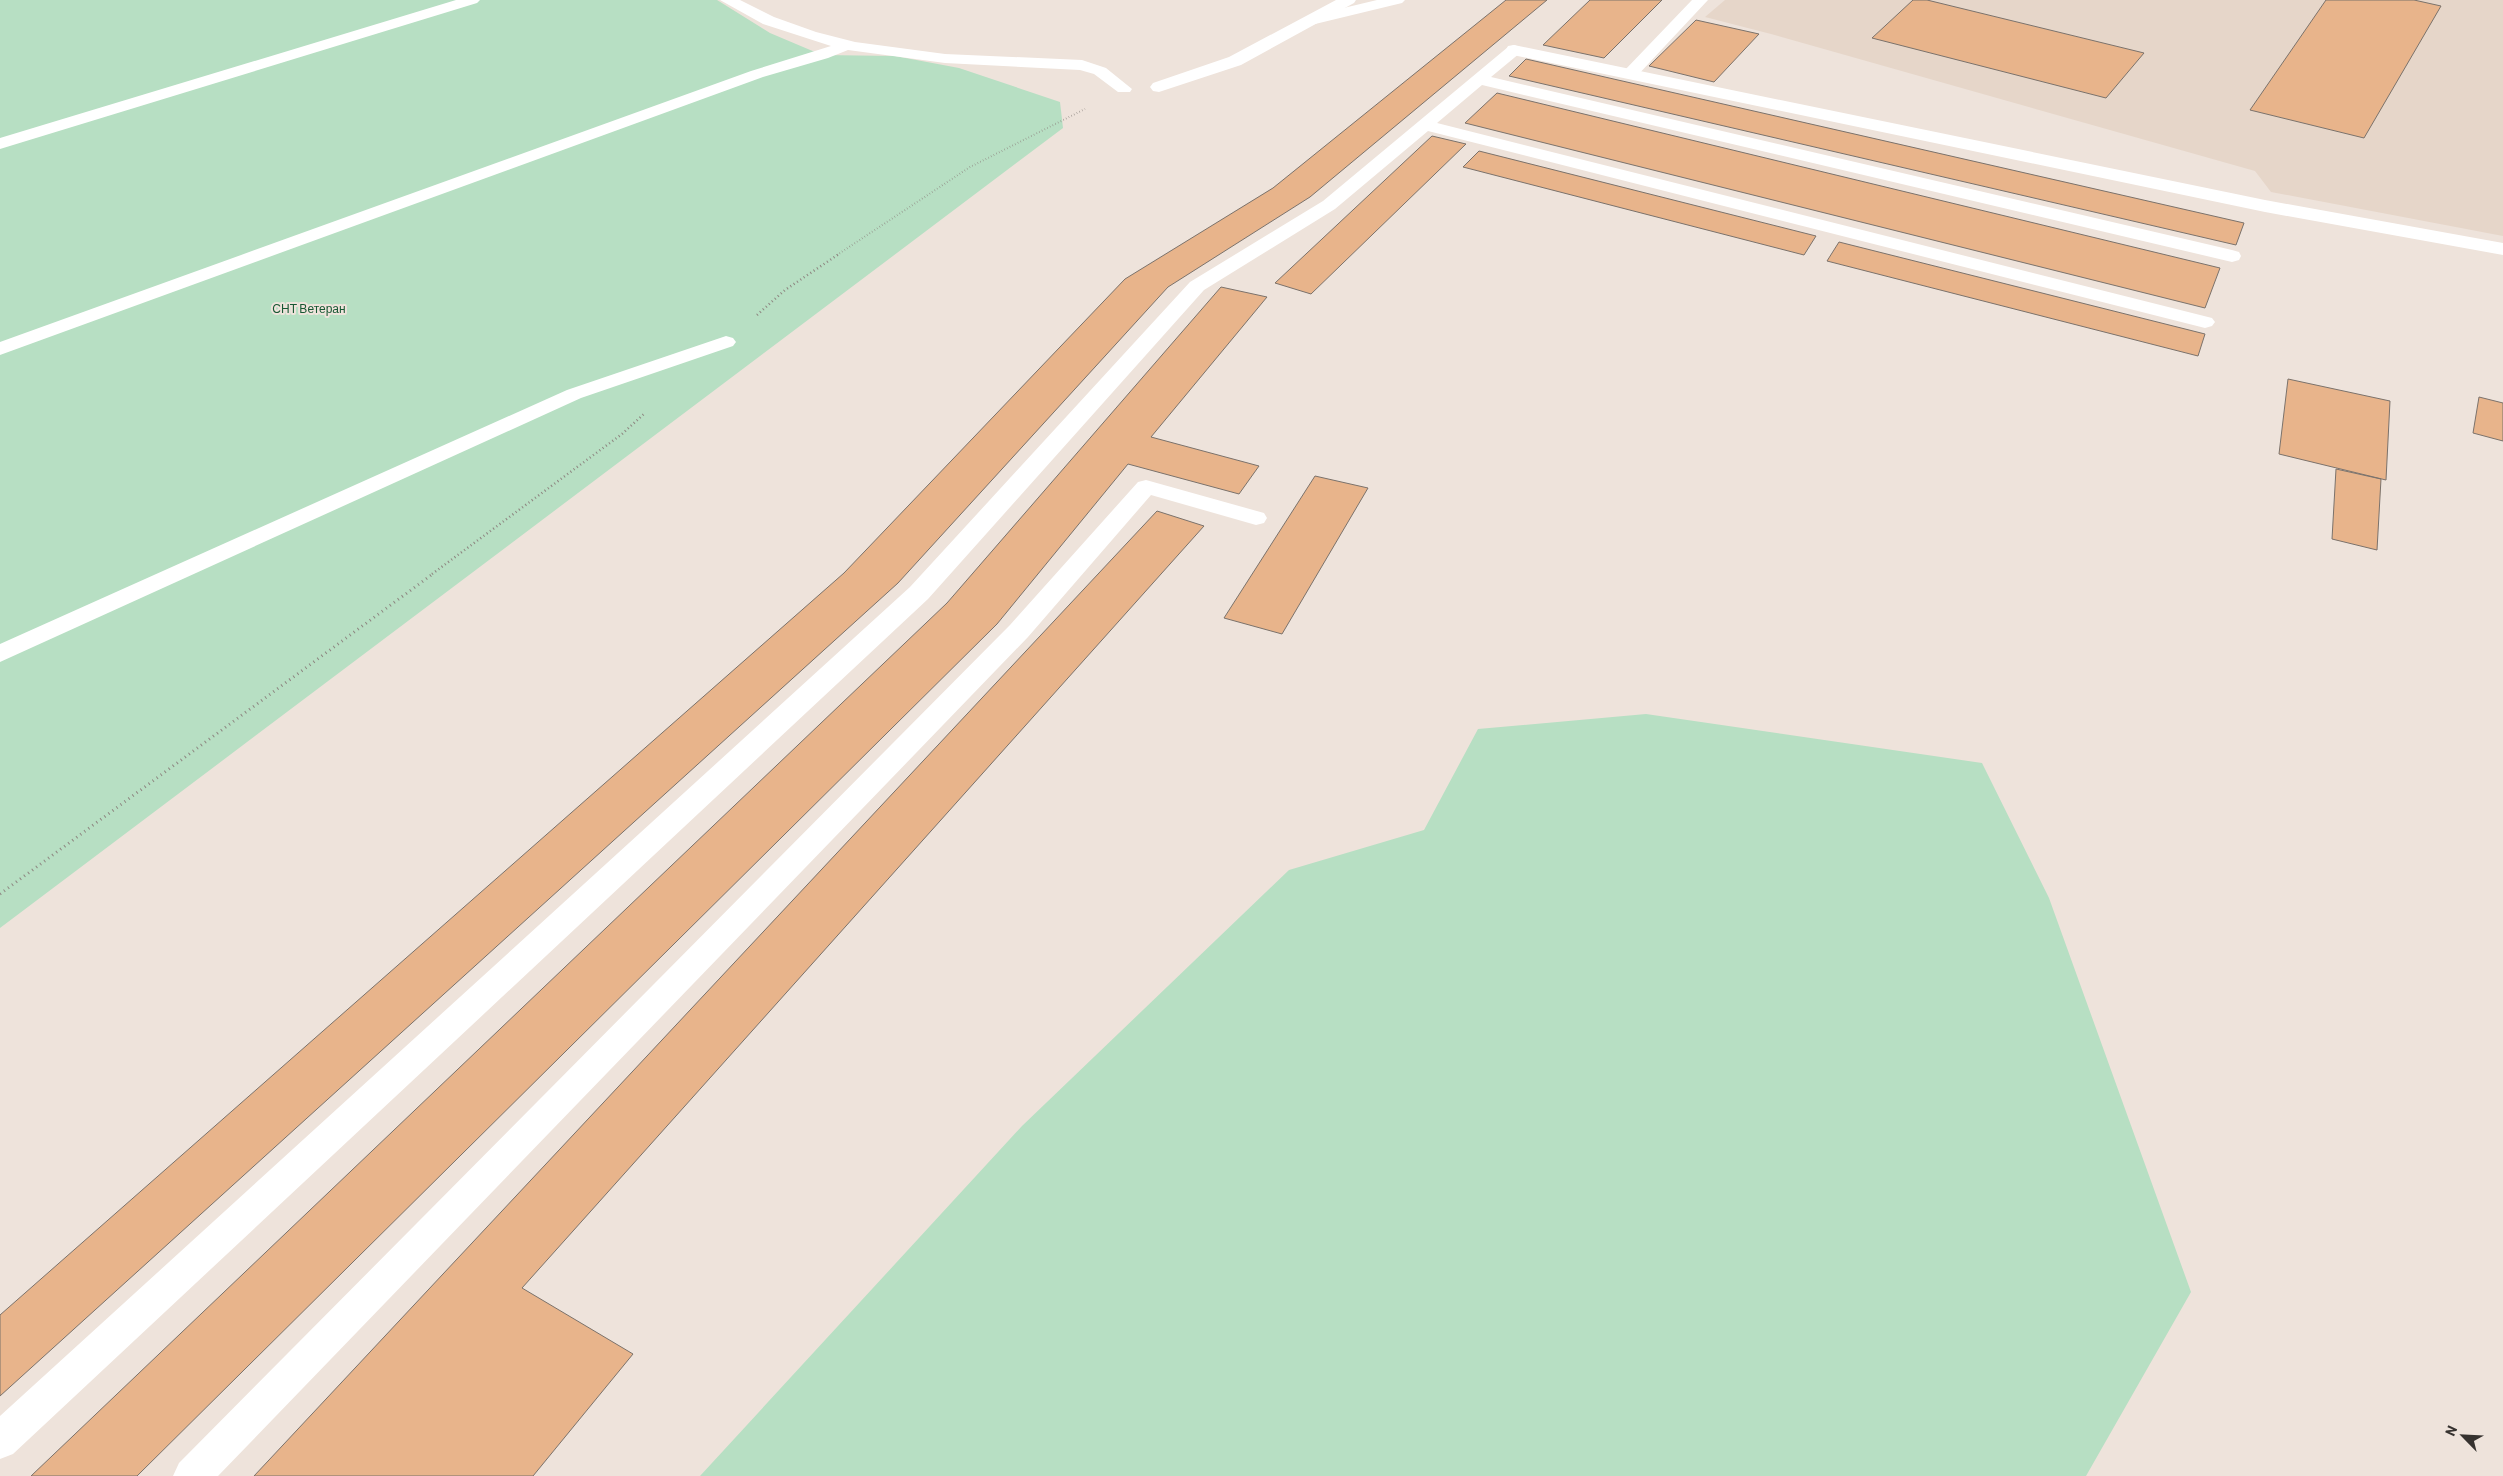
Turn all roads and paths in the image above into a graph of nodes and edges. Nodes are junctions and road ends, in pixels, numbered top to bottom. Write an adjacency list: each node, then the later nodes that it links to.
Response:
1 (472, 0): 14 (lane)
2 (728, 0): 7 (lane)
3 (1348, 0): 6 (street)
4 (1397, 0): 6 (lane)
5 (1700, 0): 9 (lane)
6 (1311, 20): 11 (street)
7 (846, 45): 12 (lane); 19 (lane)
8 (1514, 50): 9 (street); 10 (lane)
9 (1630, 74): 15 (street)
10 (1478, 80): 13 (lane); 16 (lane)
11 (1159, 87)
12 (1124, 89): 18 (path)
13 (1425, 124): 17 (lane); 24 (lane)
14 (0, 144)
15 (2503, 250)
16 (2232, 256)
17 (2205, 322)
18 (726, 342): 22 (lane)
19 (0, 348)
20 (652, 408): 23 (path)
21 (1256, 518): 25 (lane)
22 (0, 654)
23 (0, 894)
24 (0, 1441)
25 (192, 1476)

